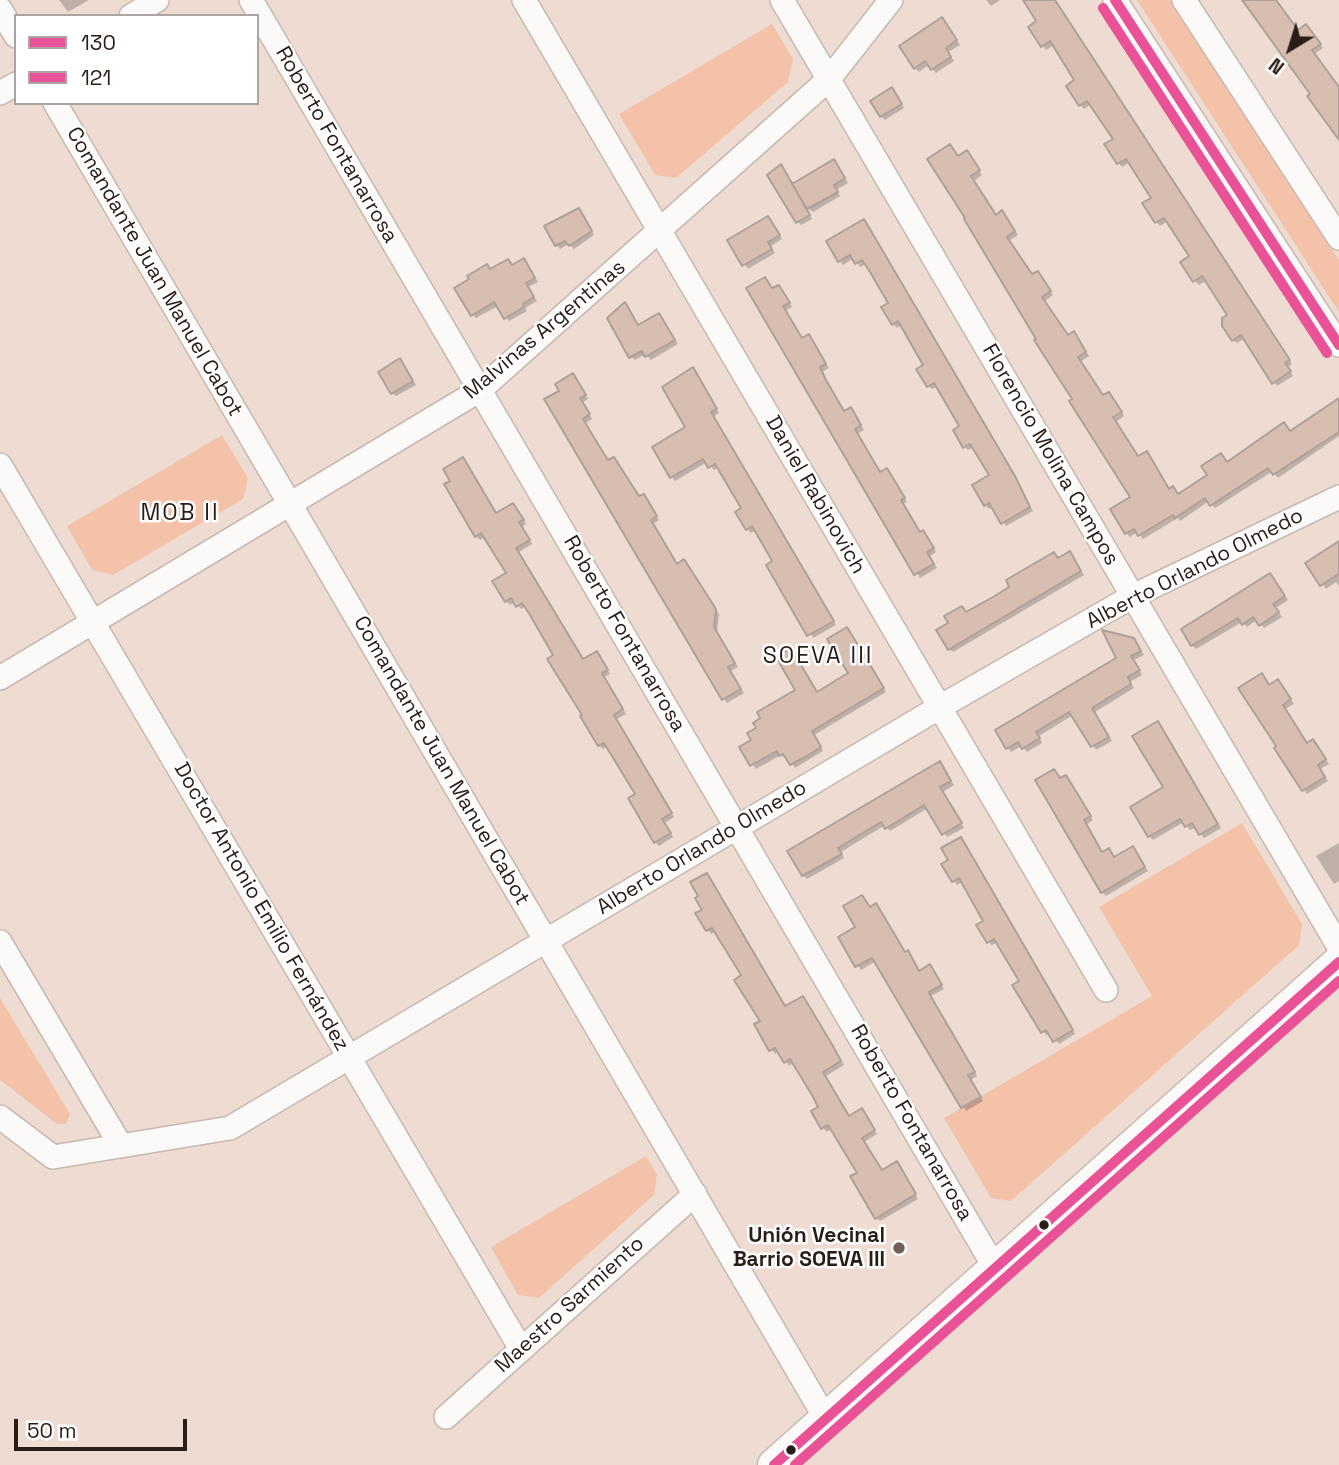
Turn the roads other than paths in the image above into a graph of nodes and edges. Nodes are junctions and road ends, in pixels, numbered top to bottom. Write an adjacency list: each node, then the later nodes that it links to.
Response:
1 (157, 0): 9 (street)
2 (251, 0): 16 (street, Roberto Fontanarrosa)
3 (524, 0): 13 (street, Daniel Rabinovich)
4 (782, 0): 11 (street, Florencio Molina Campos)
5 (891, 0): 11 (street, Malvinas Argentinas)
6 (1115, 0): 15 (street)
7 (1191, 3): 14 (street)
8 (0, 9): 10 (street)
9 (134, 14)
10 (14, 33)
11 (829, 79): 13 (street, Malvinas Argentinas); 20 (street, Florencio Molina Campos)
12 (56, 105): 19 (street, Comandante Juan Manuel Cabot)
13 (659, 231): 16 (street, Malvinas Argentinas); 23 (street, Daniel Rabinovich)
14 (1338, 236)
15 (1339, 345)
16 (481, 390): 19 (street, Malvinas Argentinas); 24 (street, Roberto Fontanarrosa)
17 (0, 465): 21 (street, Doctor Antonio Emilio Fernández)
18 (1339, 497): 20 (street, Alberto Orlando Olmedo)
19 (290, 504): 21 (street, Malvinas Argentinas); 25 (street, Comandante Juan Manuel Cabot)
20 (1133, 596): 23 (street, Alberto Orlando Olmedo); 27 (street, Florencio Molina Campos)
21 (94, 621): 22 (street, Malvinas Argentinas); 30 (street, Doctor Antonio Emilio Fernández)
22 (0, 678)
23 (940, 707): 24 (street, Alberto Orlando Olmedo); 29 (street, Daniel Rabinovich)
24 (737, 827): 25 (street, Alberto Orlando Olmedo); 34 (street, Roberto Fontanarrosa)
25 (546, 941): 30 (street, Alberto Orlando Olmedo); 33 (street, Comandante Juan Manuel Cabot)
26 (0, 942): 32 (street)
27 (1339, 947)
28 (1339, 962): 34 (main road)
29 (1106, 990)
30 (349, 1057): 32 (street, Alberto Orlando Olmedo); 35 (street, Doctor Antonio Emilio Fernández)
31 (0, 1117): 32 (street, Alberto Orlando Olmedo)
32 (121, 1146)
33 (695, 1194): 35 (street, Maestro Sarmiento); 37 (street, Comandante Juan Manuel Cabot)
34 (995, 1268): 37 (main road)
35 (521, 1349): 36 (street, Maestro Sarmiento)
36 (446, 1417)
37 (826, 1419): 38 (main road)
38 (774, 1465)

